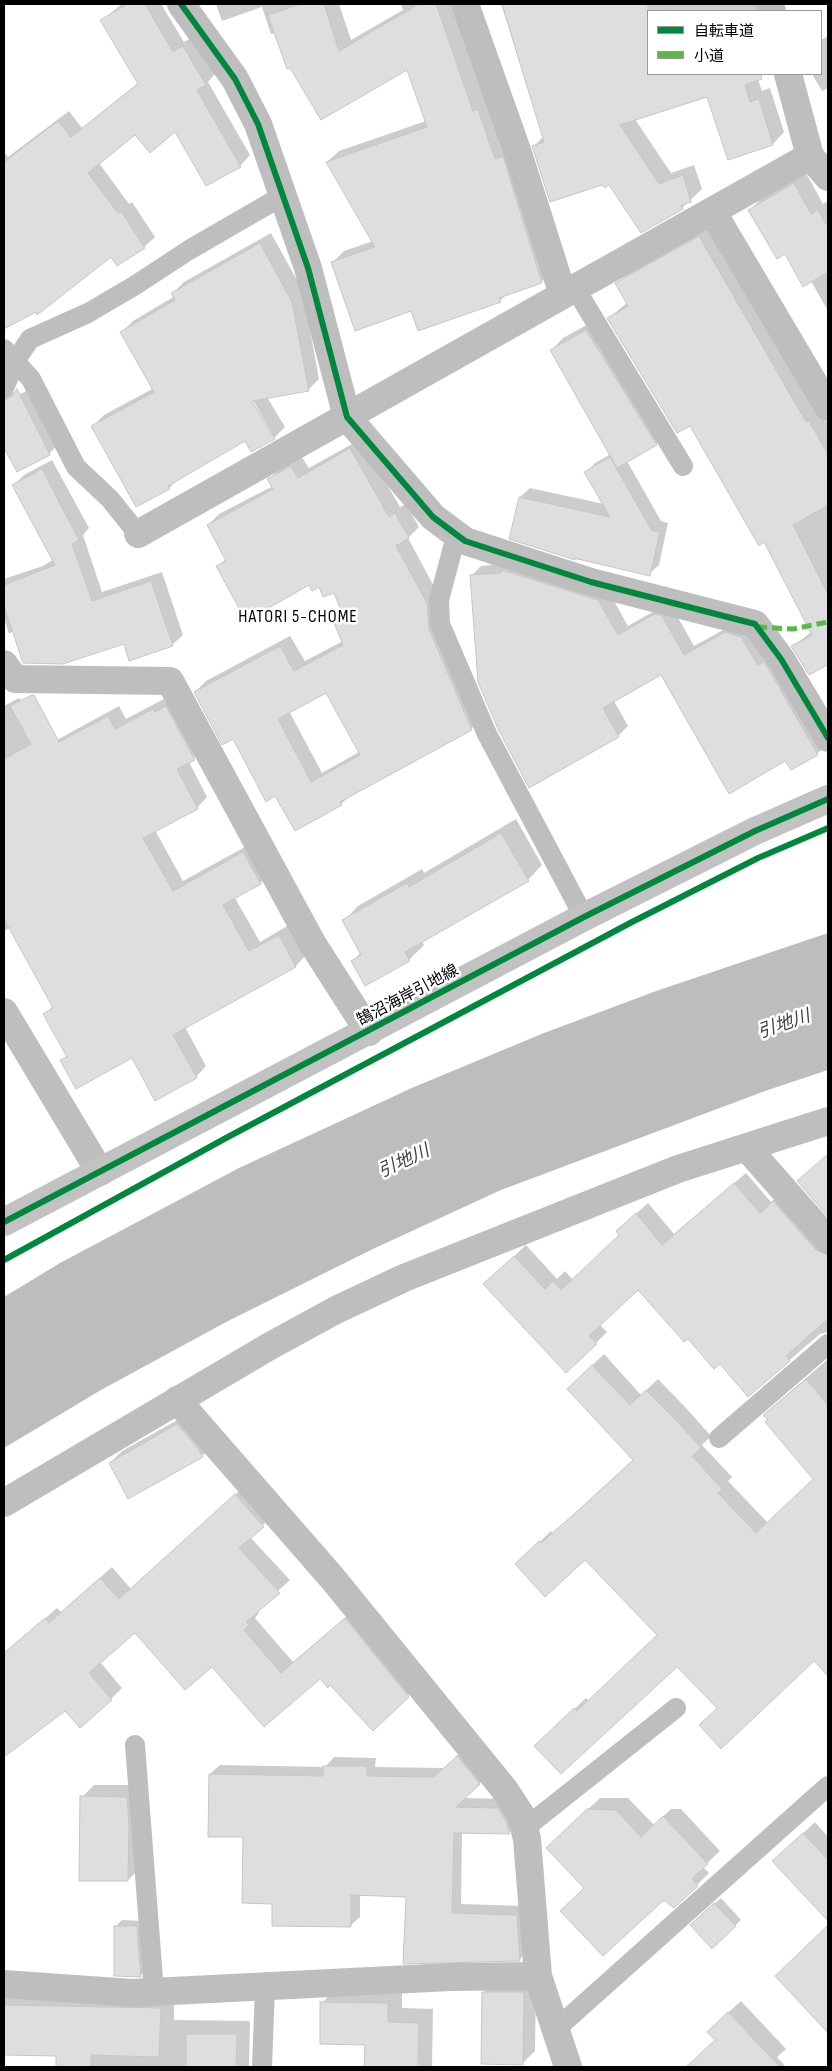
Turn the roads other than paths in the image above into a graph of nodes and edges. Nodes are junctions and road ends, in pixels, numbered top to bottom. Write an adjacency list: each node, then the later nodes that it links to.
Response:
1 (180, 4): 6 (street)
2 (466, 4): 8 (street)
3 (788, 75): 4 (street)
4 (810, 156): 5 (street); 7 (street)
5 (828, 177)
6 (284, 195): 9 (lane); 12 (street)
7 (712, 211): 8 (street); 11 (street)
8 (569, 292): 12 (street); 13 (lane)
9 (10, 354): 10 (lane); 14 (lane)
10 (4, 388)
11 (828, 407)
12 (347, 417): 14 (street); 15 (street)
13 (683, 466)
14 (138, 534)
15 (456, 536): 17 (street); 19 (lane)
16 (8, 677): 21 (street)
17 (828, 738)
18 (828, 799): 19 (street, 鵠沼海岸引地線)
19 (584, 917): 21 (street, 鵠沼海岸引地線)
20 (4, 1012): 24 (street)
21 (369, 1032): 24 (street, 鵠沼海岸引地線)
22 (828, 1121): 23 (street)
23 (747, 1148): 26 (street); 28 (street)
24 (100, 1172): 25 (street, 鵠沼海岸引地線)
25 (4, 1222)
26 (828, 1240)
27 (828, 1344): 29 (lane)
28 (177, 1400): 30 (street); 34 (street)
29 (719, 1438)
30 (4, 1502)
31 (676, 1708): 34 (lane)
32 (135, 1745): 38 (lane)
33 (828, 1786): 39 (lane)
34 (525, 1828): 35 (street)
35 (538, 1976): 37 (street); 39 (street)
36 (4, 1984): 38 (street)
37 (265, 1987): 38 (street); 40 (lane)
38 (154, 1992)
39 (556, 2028): 41 (street)
40 (262, 2067)
41 (568, 2067)

